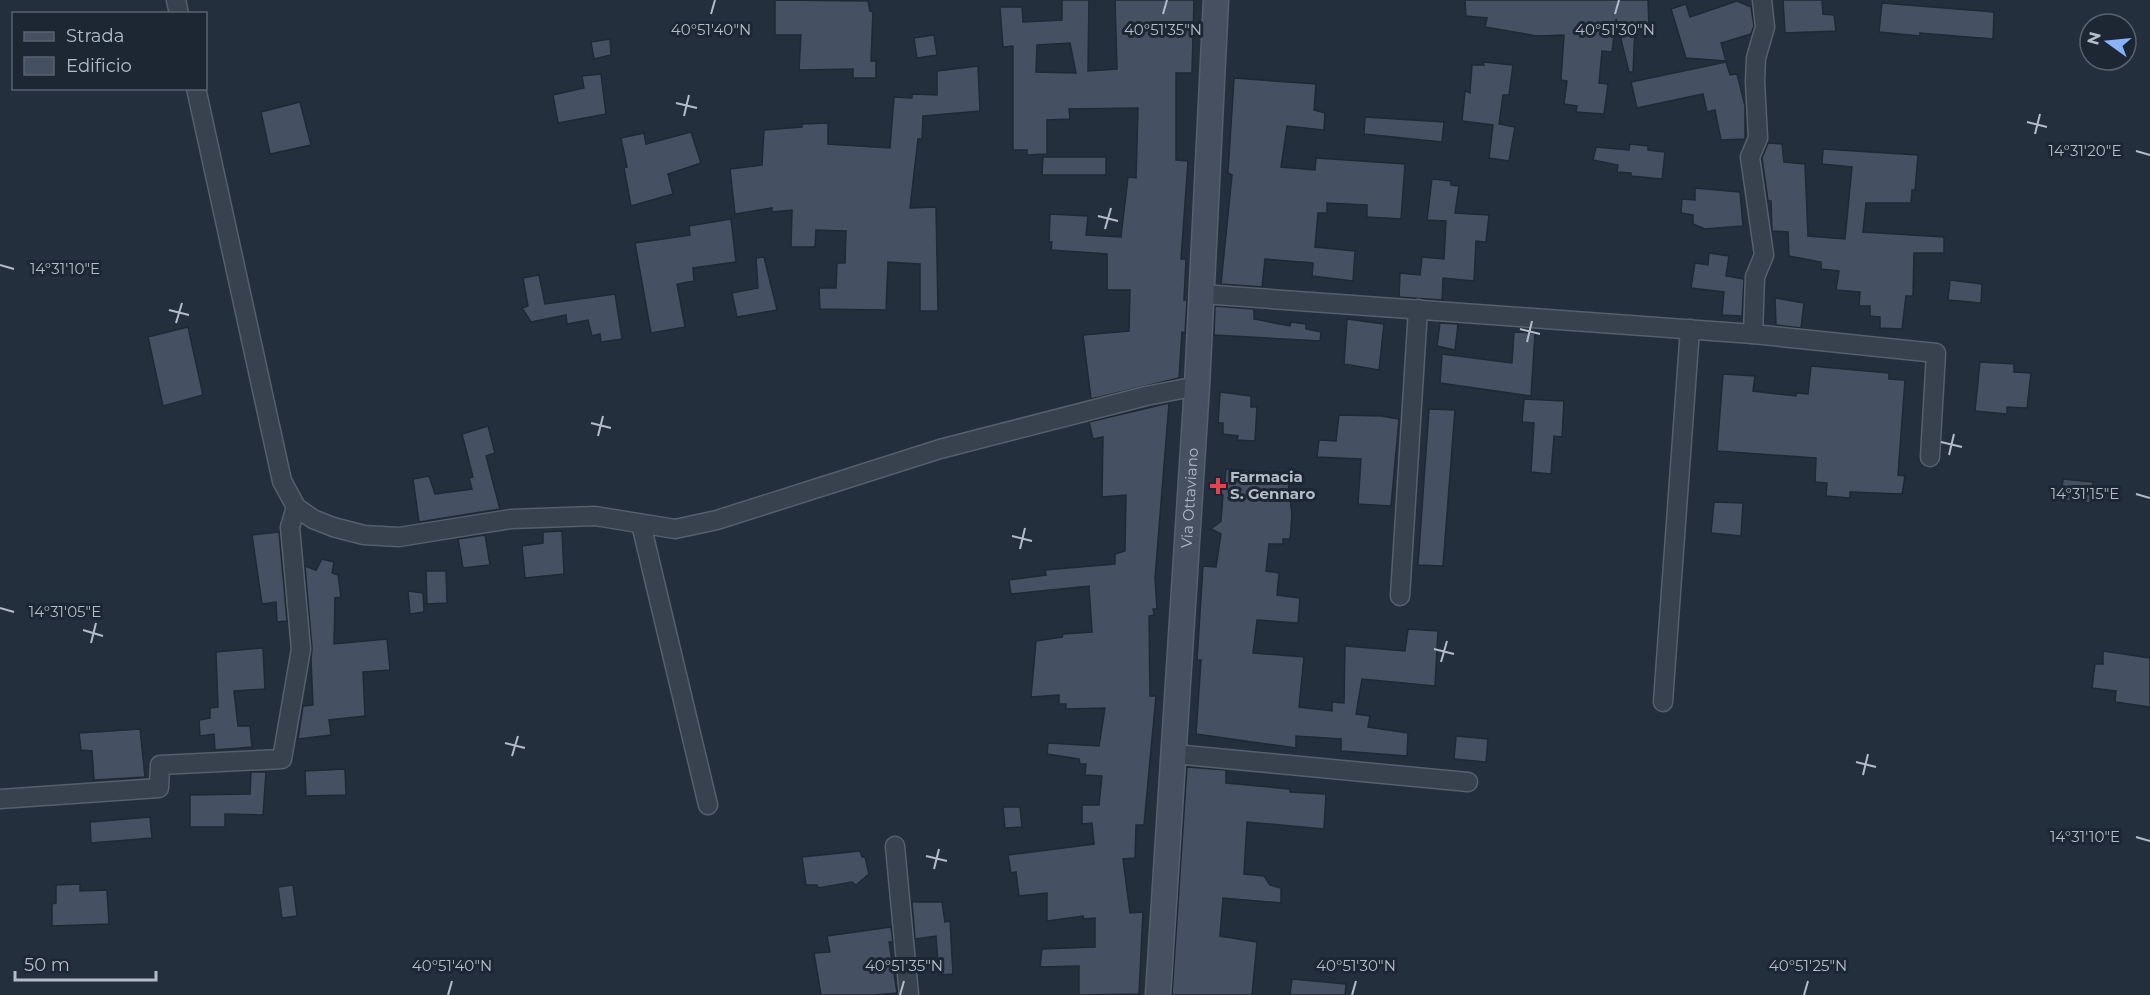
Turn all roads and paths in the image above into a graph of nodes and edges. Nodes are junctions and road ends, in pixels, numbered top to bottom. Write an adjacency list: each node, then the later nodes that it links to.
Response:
1 (1216, 0): 4 (main road, Via Ottaviano)
2 (1762, 0): 7 (street)
3 (196, 90): 10 (street)
4 (1202, 294): 5 (street); 8 (main road, Via Ottaviano)
5 (1418, 309): 6 (street); 12 (street)
6 (1690, 329): 7 (street); 13 (street)
7 (1754, 334): 9 (street)
8 (1197, 386): 11 (street); 14 (main road, Via Ottaviano)
9 (1930, 457)
10 (296, 507): 11 (street); 16 (street)
11 (641, 524): 17 (street)
12 (1400, 596)
13 (1663, 702)
14 (1174, 754): 15 (street); 20 (main road, Via Ottaviano)
15 (1468, 782)
16 (0, 799)
17 (708, 806)
18 (895, 846): 19 (street)
19 (909, 995)
20 (1158, 995)

